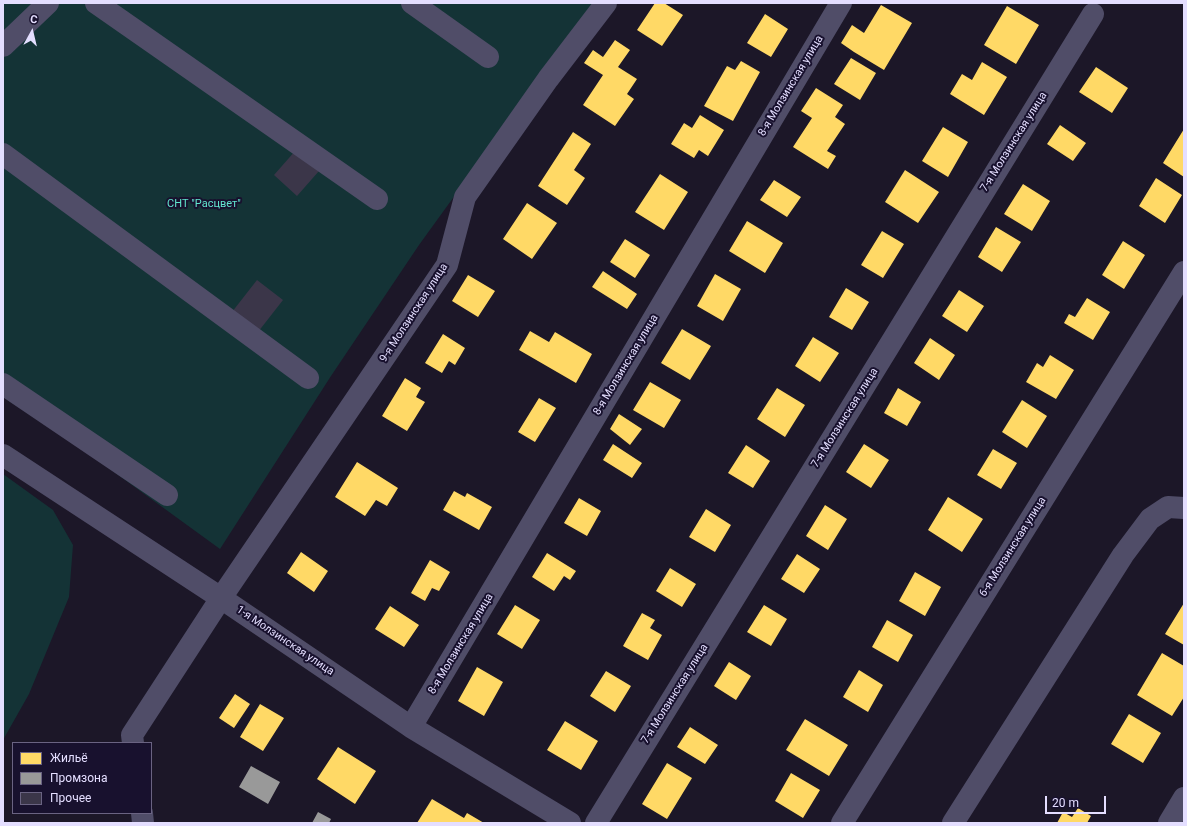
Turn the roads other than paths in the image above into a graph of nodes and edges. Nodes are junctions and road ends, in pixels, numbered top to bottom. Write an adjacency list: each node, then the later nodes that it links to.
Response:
1 (48, 3): 7 (street)
2 (96, 3): 10 (street)
3 (412, 3): 8 (street)
4 (606, 3): 17 (street, 9-я Молзинская улица)
5 (841, 3): 18 (street, 8-я Молзинская улица)
6 (1093, 14): 22 (street, 7-я Молзинская улица)
7 (3, 46)
8 (488, 57)
9 (3, 154): 12 (street)
10 (377, 199)
11 (1184, 272): 23 (street, 6-я Молзинская улица)
12 (308, 378)
13 (3, 384): 15 (street)
14 (3, 455): 17 (street, 1-я Молзинская улица)
15 (167, 495)
16 (1184, 508): 24 (street)
17 (221, 598): 18 (street, 1-я Молзинская улица); 19 (street, 9-я Молзинская улица)
18 (411, 727): 21 (street, 1-я Молзинская улица)
19 (133, 739)
20 (1184, 798): 25 (street)
21 (570, 823)
22 (596, 823)
23 (842, 823)
24 (953, 823)
25 (1168, 823)

